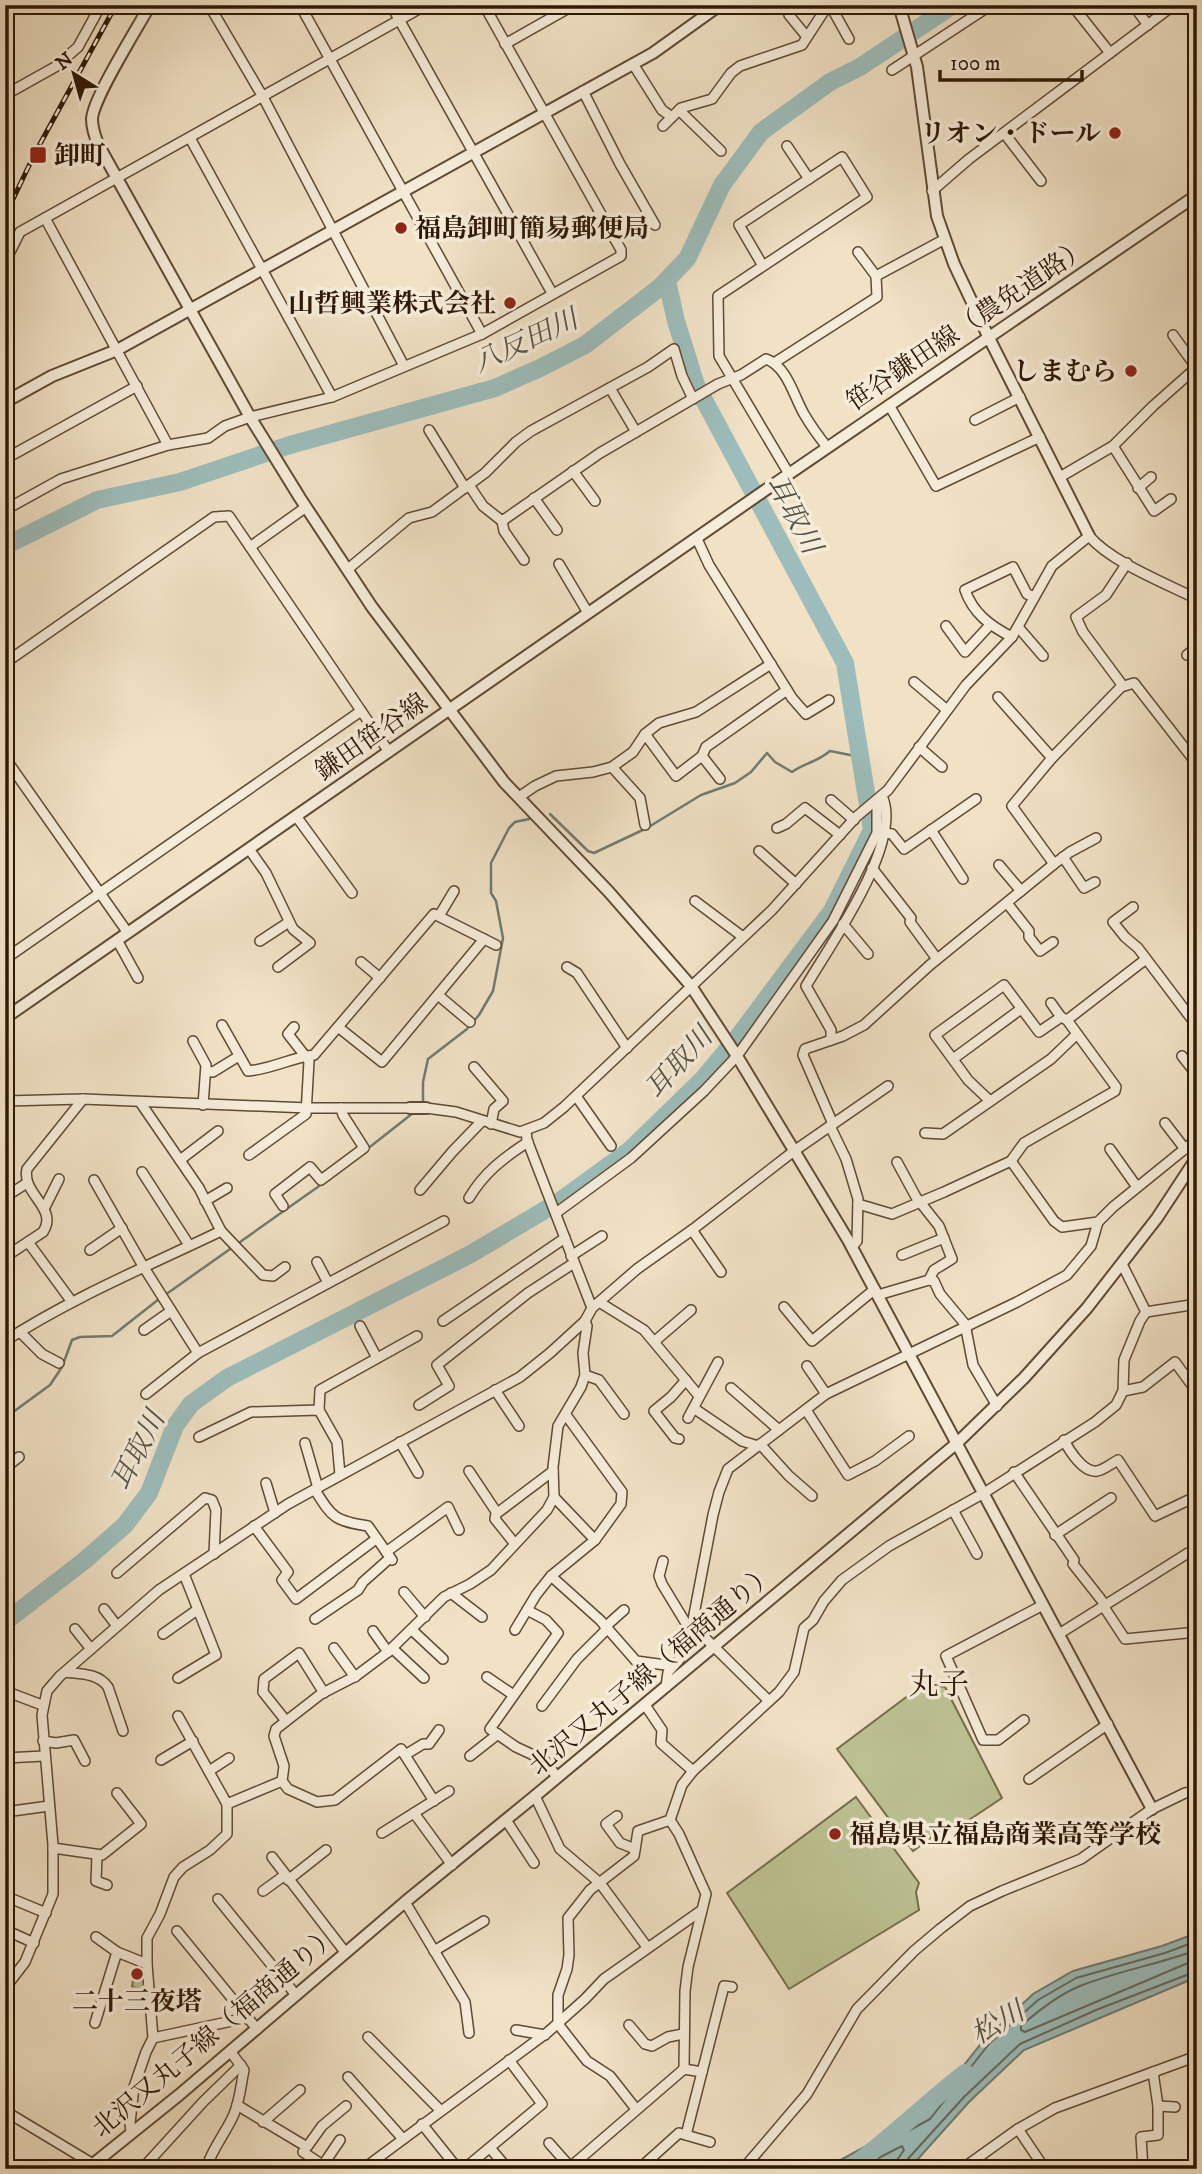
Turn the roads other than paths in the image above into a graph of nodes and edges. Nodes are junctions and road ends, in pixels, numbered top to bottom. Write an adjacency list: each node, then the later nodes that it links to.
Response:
1 (101, 5): 28 (street)
2 (150, 5): 38 (street)
3 (209, 5): 29 (street)
4 (300, 5): 24 (street)
5 (391, 5): 17 (street)
6 (426, 5): 17 (street)
7 (484, 5): 21 (street)
8 (574, 5): 21 (street)
9 (720, 5): 25 (street)
10 (829, 5): 19 (street); 20 (street)
11 (991, 5): 23 (street)
12 (1072, 5): 22 (street)
13 (1133, 5): 18 (street)
14 (1174, 5): 18 (street)
15 (900, 9): 23 (street)
16 (789, 15): 19 (street)
17 (399, 20): 24 (street); 37 (street)
18 (1148, 25): 22 (street)
19 (807, 37): 31 (street)
20 (849, 39)
21 (505, 44): 30 (street)
22 (1110, 53): 33 (street)
23 (913, 54): 26 (street); 42 (street)
24 (330, 59): 29 (street); 41 (street)
25 (634, 64): 27 (street); 31 (street)
26 (892, 70)
27 (583, 91): 30 (street); 45 (street)
28 (5, 95)
29 (263, 97): 34 (street); 46 (street)
30 (543, 113): 37 (street); 53 (street)
31 (675, 113): 32 (street); 36 (street)
32 (663, 126)
33 (1004, 133): 40 (street); 42 (street)
34 (190, 138): 38 (street); 51 (street)
35 (787, 146): 39 (street)
36 (721, 151)
37 (474, 152): 41 (street); 53 (street)
38 (117, 178): 44 (street); 54 (street)
39 (809, 179): 50 (street); 50 (street)
40 (1041, 181)
41 (403, 191): 46 (street); 55 (street)
42 (932, 191): 47 (street)
43 (1197, 195): 57 (street, 笹谷鎌田線（農免道路）)
44 (45, 218): 49 (street); 58 (street)
45 (655, 225)
46 (332, 229): 51 (street); 60 (street)
47 (945, 239): 52 (street); 57 (street)
48 (858, 251): 52 (street)
49 (5, 262)
50 (763, 266): 62 (street)
51 (263, 268): 54 (street); 65 (street)
52 (876, 275): 59 (street)
53 (552, 293): 55 (street)
54 (190, 309): 58 (street); 70 (street)
55 (482, 334): 60 (street)
56 (1173, 335): 61 (street)
57 (988, 336): 66 (street); 69 (street, 笹谷鎌田線（農免道路）)
58 (117, 350): 63 (street); 68 (street)
59 (774, 363): 62 (street); 77 (street)
60 (404, 366): 65 (street)
61 (1196, 367): 76 (street)
62 (731, 379): 67 (street); 80 (street)
63 (136, 386): 75 (street); 78 (street)
64 (610, 388): 67 (street); 73 (street); 83 (street)
65 (332, 397): 70 (street)
66 (1020, 397): 71 (street); 74 (street)
67 (694, 398): 73 (street)
68 (5, 402)
69 (889, 405): 74 (street); 77 (street, 笹谷鎌田線（農免道路）)
70 (250, 417): 75 (street); 89 (street)
71 (975, 420)
72 (429, 430): 83 (street)
73 (636, 432): 79 (street)
74 (1040, 437): 81 (street)
75 (168, 445): 90 (street)
76 (1113, 446): 81 (street); 84 (street)
77 (827, 447): 80 (street, 笹谷鎌田線（農免道路）)
78 (5, 459)
79 (573, 471): 86 (street); 88 (street)
80 (789, 474): 85 (street, 笹谷鎌田線（農免道路）)
81 (1060, 477): 93 (street)
82 (1151, 477): 84 (street)
83 (467, 486): 91 (street); 99 (street)
84 (1138, 488): 87 (street)
85 (764, 491): 94 (street, 鎌田笹谷線)
86 (534, 498): 91 (street); 92 (street)
87 (1171, 499)
88 (595, 501)
89 (306, 507): 95 (street); 99 (street)
90 (5, 510)
91 (502, 521): 96 (street)
92 (557, 530)
93 (1089, 536): 98 (street); 100 (street)
94 (697, 538): 102 (street, 鎌田笹谷線); 109 (street)
95 (250, 547): 108 (street); 117 (street)
96 (524, 560)
97 (559, 564): 102 (street)
98 (1128, 564): 101 (street); 111 (street)
99 (348, 569): 115 (street)
100 (1034, 597): 104 (street); 105 (street)
101 (1197, 599)
102 (588, 613): 115 (street, 鎌田笹谷線)
103 (946, 626): 104 (street)
104 (989, 626): 106 (street)
105 (1018, 627): 106 (street); 107 (street)
106 (1012, 637): 116 (street)
107 (1043, 656)
108 (5, 663)
109 (771, 664): 112 (street); 118 (street)
110 (914, 682): 116 (street)
111 (1123, 687): 123 (street); 124 (street)
112 (788, 690): 114 (street); 121 (street)
113 (998, 697): 123 (street)
114 (829, 700)
115 (449, 709): 120 (street, 鎌田笹谷線); 128 (street)
116 (947, 710): 119 (street)
117 (361, 711): 120 (street); 151 (street)
118 (645, 734): 121 (street); 125 (street)
119 (919, 747): 126 (street); 131 (street)
120 (389, 752): 132 (street, 鎌田笹谷線)
121 (702, 756): 127 (street)
122 (5, 758): 151 (street)
123 (1052, 758): 143 (street)
124 (1197, 764)
125 (611, 767): 128 (street); 134 (street)
126 (942, 767)
127 (720, 779)
128 (519, 797): 175 (street)
129 (976, 799): 136 (street)
130 (831, 800): 133 (street)
131 (878, 800): 133 (street); 137 (street); 192 (street)
132 (296, 816): 140 (street, 鎌田笹谷線); 152 (street)
133 (855, 818): 138 (street)
134 (645, 825)
135 (777, 828): 138 (street)
136 (931, 830): 137 (street); 146 (street)
137 (885, 833): 145 (street)
138 (840, 835): 148 (street)
139 (1096, 838): 142 (street)
140 (249, 849): 157 (street); 159 (street, 鎌田笹谷線)
141 (759, 851): 148 (street)
142 (1063, 857): 143 (street); 147 (street)
143 (1054, 864): 150 (street)
144 (999, 865): 150 (street)
145 (872, 868): 158 (street); 168 (street)
146 (963, 879)
147 (1095, 882)
148 (796, 884): 160 (street)
149 (454, 891): 156 (street)
150 (1021, 891): 154 (street)
151 (100, 893): 159 (street); 167 (street)
152 (352, 893)
153 (695, 901): 160 (street)
154 (1007, 903): 164 (street); 168 (street)
155 (1133, 907): 169 (street)
156 (439, 916): 161 (street); 174 (street)
157 (289, 922): 163 (street); 171 (street)
158 (843, 924): 166 (street); 187 (street)
159 (128, 933): 162 (street, 鎌田笹谷線)
160 (743, 937): 175 (street)
161 (484, 939): 165 (street); 176 (street)
162 (117, 940): 173 (street); 179 (street, 鎌田笹谷線)
163 (260, 941)
164 (1054, 942)
165 (496, 946)
166 (868, 954)
167 (5, 959)
168 (937, 959): 187 (street)
169 (1146, 960): 180 (street); 183 (street)
170 (360, 962): 174 (street)
171 (278, 967)
172 (567, 967): 189 (street)
173 (138, 978)
174 (380, 978): 185 (street)
175 (691, 986): 189 (street); 192 (street)
176 (438, 995): 181 (street); 185 (street)
177 (1051, 1003): 180 (street)
178 (1021, 1009): 180 (street); 194 (street); 194 (street)
179 (5, 1018)
180 (1064, 1019): 186 (street)
181 (470, 1022)
182 (222, 1025): 190 (street)
183 (1197, 1026)
184 (294, 1027): 191 (street)
185 (338, 1027): 191 (street)
186 (1077, 1034): 202 (street); 224 (street)
187 (831, 1040): 211 (street)
188 (193, 1041): 196 (street)
189 (626, 1048): 199 (street)
190 (239, 1056): 191 (street); 196 (street)
191 (306, 1056): 205 (street)
192 (736, 1056): 220 (street); 242 (street)
193 (1182, 1056): 197 (street)
194 (953, 1059): 202 (street)
195 (474, 1067): 209 (street)
196 (206, 1071): 204 (street)
197 (1197, 1075)
198 (888, 1086): 211 (street)
199 (576, 1096): 212 (street); 217 (street)
200 (83, 1099): 201 (street); 203 (street); 231 (street)
201 (5, 1101)
202 (990, 1101): 214 (street)
203 (140, 1102): 204 (street); 223 (street)
204 (203, 1105): 205 (street)
205 (308, 1108): 206 (street); 221 (street)
206 (341, 1108): 207 (street); 240 (street)
207 (410, 1108): 208 (street)
208 (426, 1108): 209 (street)
209 (487, 1122): 212 (street); 234 (street)
210 (1165, 1123): 219 (street)
211 (832, 1125): 220 (street); 239 (street)
212 (526, 1131): 216 (street)
213 (218, 1132): 223 (street)
214 (925, 1133)
215 (1197, 1139): 219 (street)
216 (528, 1142): 236 (street); 242 (street)
217 (611, 1146)
218 (1110, 1149): 232 (street)
219 (1185, 1149): 232 (street)
220 (794, 1151): 246 (street); 253 (street)
221 (249, 1155)
222 (1197, 1157): 226 (street, 北沢又丸子線（福商通り）)
223 (180, 1160): 237 (street)
224 (1011, 1161): 238 (street); 244 (street)
225 (897, 1162): 238 (street)
226 (1189, 1170): 230 (street); 259 (street, 北沢又丸子線（福商通り）)
227 (142, 1172): 252 (street)
228 (60, 1180): 241 (street)
229 (94, 1180): 245 (street)
230 (1197, 1181)
231 (27, 1184): 235 (street); 241 (street)
232 (1137, 1187): 244 (street)
233 (227, 1188): 237 (street)
234 (421, 1190)
235 (5, 1197)
236 (469, 1198)
237 (205, 1201): 247 (street)
238 (920, 1202): 239 (street); 250 (street)
239 (858, 1204): 253 (street)
240 (283, 1206)
241 (44, 1209): 251 (street)
242 (555, 1211): 249 (street)
243 (444, 1221): 264 (street)
244 (1098, 1222): 276 (street)
245 (121, 1228): 254 (street); 260 (street)
246 (692, 1230): 262 (street); 268 (street)
247 (221, 1231): 252 (street); 261 (street)
248 (602, 1236): 257 (street)
249 (565, 1238): 257 (street); 273 (street)
250 (944, 1238): 255 (street); 263 (street)
251 (28, 1242): 256 (street); 266 (street)
252 (189, 1245): 260 (street)
253 (852, 1247): 265 (street)
254 (90, 1250)
255 (902, 1255)
256 (5, 1257)
257 (573, 1259): 268 (street); 297 (street)
258 (317, 1262): 264 (street)
259 (1122, 1264): 272 (street); 298 (street, 北沢又丸子線（福商通り）)
260 (143, 1266): 266 (street); 271 (street)
261 (285, 1267)
262 (721, 1272)
263 (929, 1280): 265 (street); 276 (street)
264 (328, 1283): 282 (street)
265 (876, 1292): 269 (street); 283 (street)
266 (72, 1302): 278 (street)
267 (1197, 1304): 272 (street)
268 (596, 1305): 274 (street); 281 (street)
269 (784, 1307)
270 (691, 1310): 281 (street)
271 (171, 1311): 277 (street); 282 (street)
272 (1146, 1312): 292 (street)
273 (443, 1321)
274 (584, 1321): 288 (street); 291 (street)
275 (360, 1326): 284 (street)
276 (965, 1327): 283 (street); 298 (street)
277 (145, 1330)
278 (20, 1332): 280 (street); 286 (street)
279 (417, 1336): 284 (street)
280 (5, 1341)
281 (655, 1341): 289 (street)
282 (198, 1353): 294 (street)
283 (910, 1353): 295 (street); 313 (street)
284 (377, 1358): 300 (street)
285 (718, 1362): 296 (street)
286 (59, 1363)
287 (807, 1366): 295 (street)
288 (585, 1375): 302 (street); 303 (street)
289 (686, 1380): 296 (street); 309 (street)
290 (731, 1388): 306 (street)
291 (495, 1390): 305 (street); 312 (street)
292 (1123, 1391): 293 (street); 310 (street)
293 (1197, 1392)
294 (146, 1394)
295 (826, 1394): 301 (street)
296 (699, 1396): 299 (street)
297 (419, 1405)
298 (997, 1405): 313 (street, 北沢又丸子線（福商通り）)
299 (695, 1409): 304 (street); 314 (street)
300 (319, 1410): 308 (street); 321 (street)
301 (806, 1410): 306 (street); 307 (street)
302 (624, 1414)
303 (566, 1415): 318 (street); 336 (street)
304 (688, 1418)
305 (519, 1426)
306 (779, 1430): 314 (street)
307 (909, 1436)
308 (199, 1437)
309 (678, 1439)
310 (1064, 1440): 319 (street); 326 (street)
311 (305, 1443): 323 (street)
312 (401, 1443): 320 (street); 321 (street)
313 (957, 1443): 324 (street); 367 (street, 北沢又丸子線（福商通り）)
314 (759, 1445): 325 (street); 358 (street)
315 (19, 1457): 316 (street)
316 (5, 1468)
317 (469, 1471): 331 (street)
318 (553, 1471): 327 (street); 331 (street)
319 (1014, 1472): 324 (street); 334 (street)
320 (418, 1473)
321 (340, 1475): 323 (street)
322 (265, 1483): 330 (street)
323 (316, 1489): 330 (street); 335 (street)
324 (984, 1493): 329 (street); 348 (street)
325 (812, 1496)
326 (1197, 1496)
327 (554, 1497): 336 (street); 337 (street)
328 (1111, 1498): 334 (street)
329 (953, 1510): 340 (street); 382 (street)
330 (275, 1513): 332 (street)
331 (498, 1513): 337 (street)
332 (254, 1526): 335 (street); 339 (street)
333 (459, 1531): 341 (street)
334 (1055, 1535): 349 (street)
335 (376, 1539): 341 (street)
336 (595, 1540): 345 (street)
337 (515, 1544): 347 (street)
338 (1197, 1551): 349 (street)
339 (214, 1553): 343 (street); 344 (street)
340 (977, 1554)
341 (389, 1556): 356 (street)
342 (663, 1561): 358 (street)
343 (117, 1573)
344 (184, 1574): 351 (street); 357 (street)
345 (551, 1576): 352 (street); 359 (street)
346 (404, 1592): 354 (street)
347 (452, 1593): 354 (street); 355 (street)
348 (1043, 1605): 366 (street); 387 (street)
349 (1104, 1607): 364 (street); 366 (street)
350 (104, 1609): 357 (street)
351 (197, 1610): 365 (street); 376 (street)
352 (527, 1610): 362 (street); 381 (street)
353 (624, 1611): 359 (street)
354 (425, 1617): 361 (street)
355 (482, 1617)
356 (315, 1619)
357 (117, 1626): 369 (street)
358 (691, 1627): 367 (street); 372 (street)
359 (606, 1628): 372 (street); 385 (street)
360 (75, 1629): 369 (street)
361 (412, 1630): 370 (street); 371 (street)
362 (515, 1630)
363 (373, 1631): 370 (street)
364 (1197, 1632)
365 (163, 1634)
366 (1059, 1634): 389 (street)
367 (714, 1647): 378 (street, 北沢又丸子線（福商通り）); 382 (street)
368 (334, 1648): 375 (street)
369 (91, 1649): 373 (street)
370 (390, 1650): 375 (street); 377 (street)
371 (443, 1659)
372 (673, 1666): 378 (street)
373 (65, 1672): 383 (street); 391 (street)
374 (487, 1676): 381 (street)
375 (355, 1677): 380 (street)
376 (178, 1678)
377 (424, 1678)
378 (666, 1687): 384 (street, 北沢又丸子線（福商通り）)
379 (5, 1691): 383 (street)
380 (324, 1693): 388 (street); 388 (street)
381 (512, 1694): 392 (street)
382 (769, 1701): 403 (street)
383 (42, 1705): 393 (street)
384 (645, 1705): 403 (street); 404 (street, 北沢又丸子線（福商通り）)
385 (542, 1706)
386 (178, 1716): 394 (street)
387 (1024, 1720)
388 (286, 1721): 406 (street)
389 (1108, 1724): 405 (street); 414 (street)
390 (439, 1730): 395 (street)
391 (123, 1731)
392 (498, 1734): 397 (street); 404 (street)
393 (43, 1741): 396 (street); 401 (street)
394 (193, 1741): 400 (street); 402 (street)
395 (405, 1755): 406 (street); 411 (street)
396 (44, 1756): 398 (street); 413 (street)
397 (470, 1756)
398 (5, 1758)
399 (229, 1758): 402 (street)
400 (161, 1760)
401 (85, 1762)
402 (209, 1771): 412 (street)
403 (693, 1771): 419 (street)
404 (557, 1777): 410 (street, 北沢又丸子線（福商通り）)
405 (1029, 1779)
406 (282, 1781): 412 (street)
407 (449, 1791): 411 (street)
408 (1197, 1791): 414 (street)
409 (117, 1793): 424 (street)
410 (535, 1796): 418 (street, 北沢又丸子線（福商通り）); 429 (street)
411 (434, 1801): 416 (street)
412 (227, 1804): 446 (street)
413 (49, 1806): 415 (street); 421 (street)
414 (1152, 1809): 498 (street)
415 (5, 1812)
416 (414, 1813): 420 (street); 427 (street)
417 (617, 1816): 422 (street)
418 (506, 1820): 426 (street); 427 (street, 北沢又丸子線（福商通り）)
419 (670, 1820): 422 (street); 435 (street)
420 (383, 1833)
421 (53, 1848): 424 (street); 436 (street)
422 (635, 1849): 429 (street)
423 (326, 1850): 428 (street)
424 (97, 1856): 430 (street)
425 (272, 1857): 428 (street)
426 (534, 1863)
427 (452, 1865): 434 (street, 北沢又丸子線（福商通り）)
428 (286, 1878): 431 (street); 445 (street)
429 (600, 1883): 442 (street); 452 (street)
430 (107, 1885)
431 (264, 1891)
432 (5, 1896): 436 (street)
433 (218, 1899): 449 (street)
434 (405, 1902): 443 (street); 445 (street, 北沢又丸子線（福商通り）)
435 (702, 1910): 442 (street); 457 (street)
436 (46, 1913): 441 (street)
437 (484, 1921): 443 (street)
438 (177, 1931): 450 (street)
439 (10, 1932): 441 (street)
440 (96, 1937): 444 (street)
441 (34, 1943): 448 (street)
442 (648, 1947): 452 (street)
443 (435, 1951): 456 (street)
444 (117, 1952): 446 (street); 451 (street)
445 (345, 1952): 449 (street, 北沢又丸子線（福商通り）)
446 (147, 1964): 460 (street)
447 (732, 1987): 467 (street)
448 (5, 1988)
449 (296, 1995): 454 (street, 北沢又丸子線（福商通り）)
450 (246, 2018): 454 (street); 460 (street)
451 (95, 2023)
452 (558, 2024): 458 (street); 474 (street)
453 (629, 2025): 457 (street)
454 (257, 2029): 461 (street, 北沢又丸子線（福商通り）)
455 (516, 2029): 458 (street)
456 (470, 2033)
457 (682, 2034): 465 (street)
458 (544, 2035): 463 (street)
459 (368, 2037): 475 (street)
460 (153, 2038): 480 (street)
461 (230, 2051): 464 (street); 480 (street, 北沢又丸子線（福商通り）)
462 (1197, 2056): 466 (street)
463 (509, 2060): 475 (street); 486 (street)
464 (241, 2065): 470 (street); 491 (street)
465 (684, 2069): 467 (street); 474 (street)
466 (1153, 2072): 472 (street); 479 (street)
467 (702, 2073): 481 (street)
468 (348, 2077): 482 (street)
469 (300, 2091): 477 (street)
470 (237, 2105): 477 (street); 492 (street)
471 (346, 2106): 477 (street)
472 (1158, 2106): 473 (street); 501 (street)
473 (1175, 2107)
474 (636, 2109): 490 (street)
475 (440, 2110): 478 (street)
476 (5, 2111): 488 (street)
477 (263, 2122)
478 (422, 2124): 482 (street); 494 (street)
479 (1018, 2129): 499 (street); 500 (street)
480 (131, 2132): 488 (street, 北沢又丸子線（福商通り）)
481 (686, 2134): 484 (street); 497 (street)
482 (403, 2139): 493 (street)
483 (340, 2140): 489 (street)
484 (710, 2142)
485 (549, 2143): 490 (street)
486 (490, 2148): 495 (street); 496 (street)
487 (303, 2152): 489 (street)
488 (93, 2166)
489 (323, 2167): 493 (street)
490 (570, 2168)
491 (142, 2169)
492 (206, 2169)
493 (361, 2169)
494 (458, 2169)
495 (464, 2169)
496 (508, 2169)
497 (639, 2169)
498 (743, 2169)
499 (962, 2169)
500 (1045, 2169)
501 (1143, 2169)

